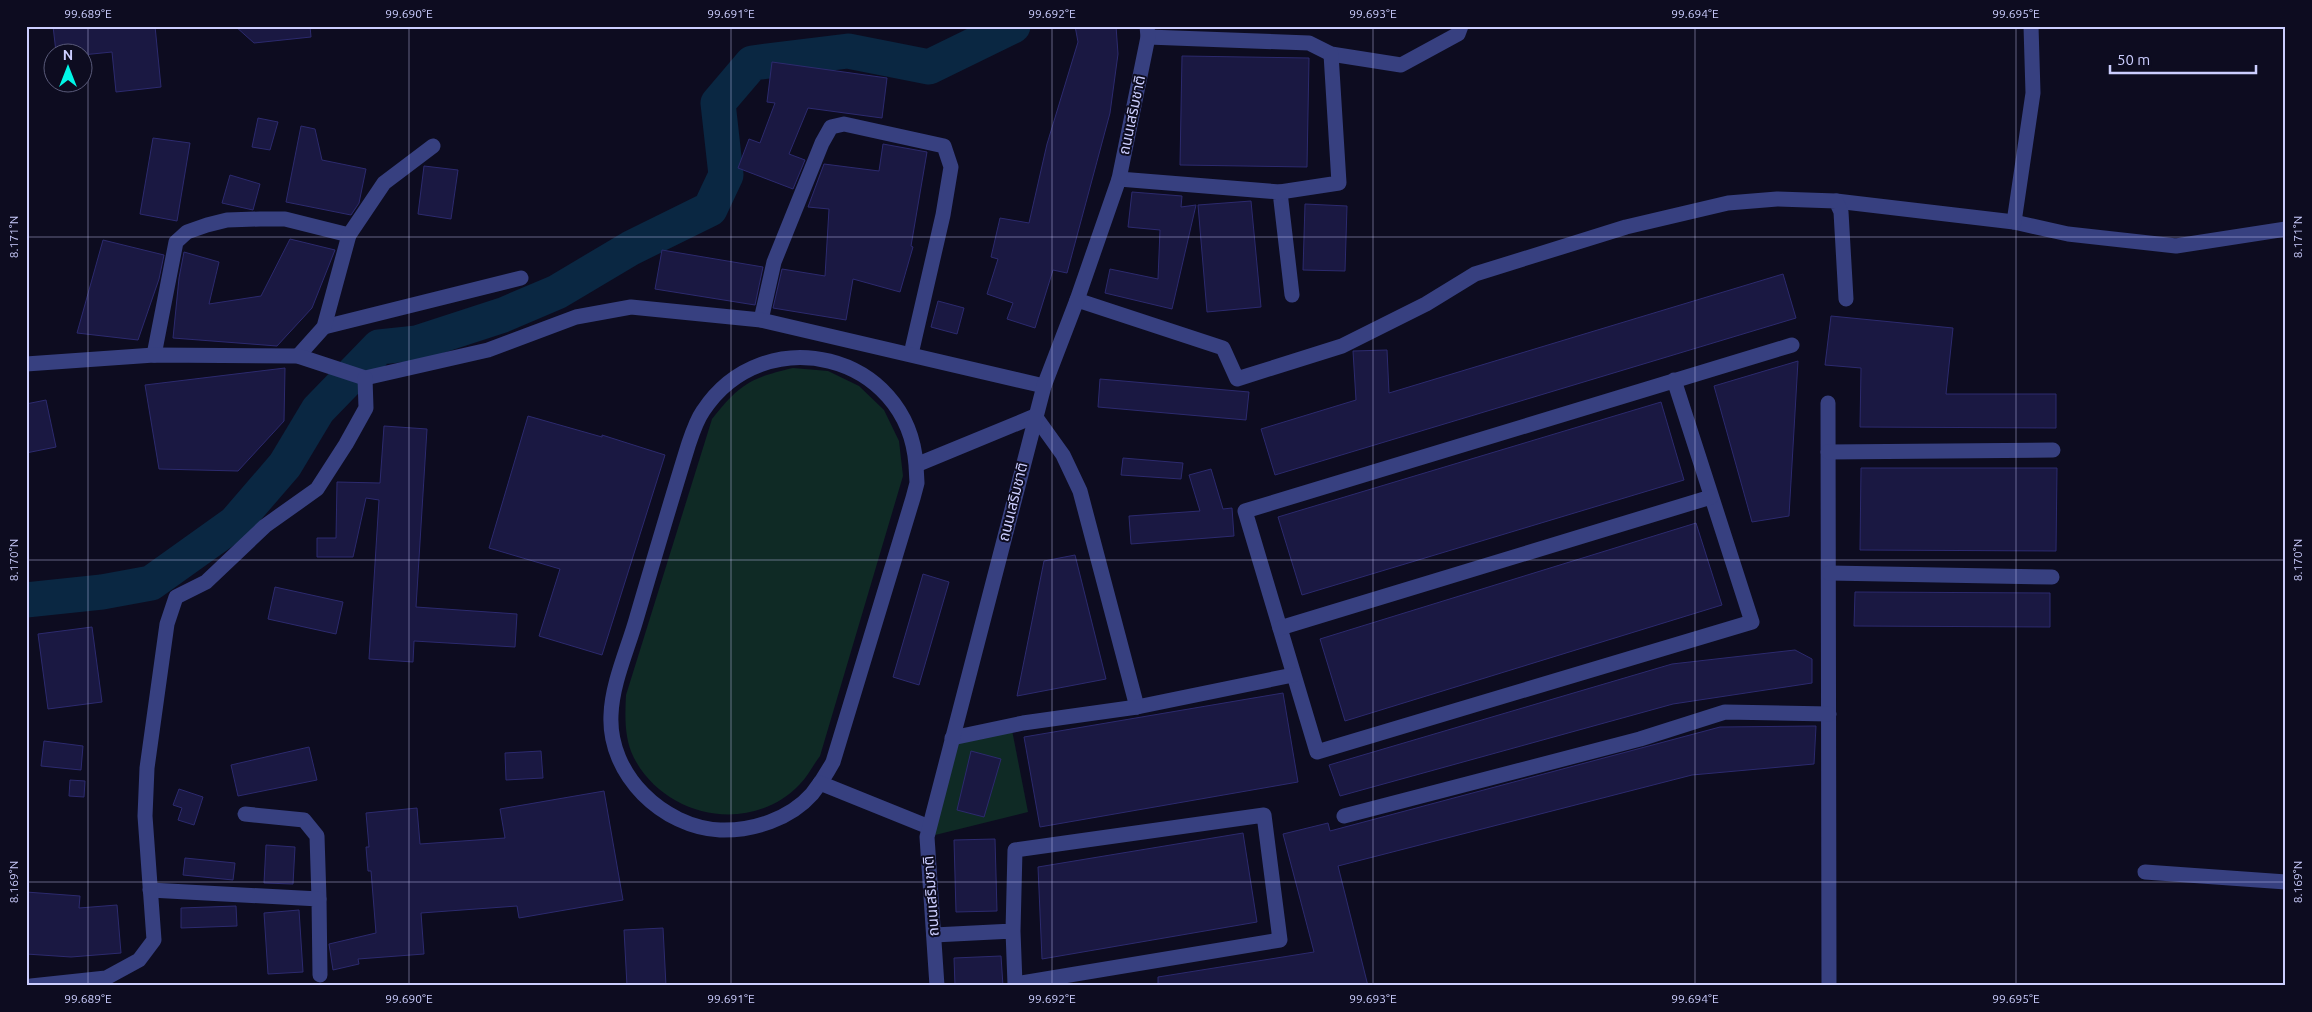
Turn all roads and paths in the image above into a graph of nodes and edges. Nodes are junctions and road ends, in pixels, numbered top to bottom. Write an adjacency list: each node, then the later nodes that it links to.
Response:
1 (1461, 26): 4 (street)
2 (2031, 26): 9 (street)
3 (1148, 32): 4 (street); 6 (street, ถนนเสริมชาติ)
4 (1331, 54): 7 (street)
5 (433, 146): 11 (street)
6 (1119, 179): 7 (street); 15 (street, ถนนเสริมชาติ)
7 (1280, 192): 13 (street)
8 (1836, 202): 9 (street); 14 (street); 15 (street)
9 (2014, 222): 10 (street)
10 (2286, 229)
11 (349, 235): 17 (street); 20 (street)
12 (521, 278): 17 (street)
13 (1292, 295)
14 (1846, 298)
15 (1077, 300): 25 (street, ถนนเสริมชาติ)
16 (761, 320): 19 (street); 19 (street); 23 (street)
17 (324, 327): 21 (street)
18 (1792, 345): 24 (street)
19 (911, 354): 25 (street)
20 (154, 355): 21 (street); 22 (street)
21 (298, 356): 23 (street)
22 (26, 364)
23 (364, 377): 45 (street)
24 (1674, 380): 31 (street); 34 (street)
25 (1044, 386): 27 (street, ถนนเสริมชาติ)
26 (1828, 403): 29 (street)
27 (1035, 416): 30 (street); 36 (street); 38 (street, ถนนเสริมชาติ)
28 (2053, 450): 29 (street)
29 (1828, 452): 32 (street)
30 (916, 465): 39 (street); 39 (street)
31 (1711, 496): 34 (street); 35 (street)
32 (1829, 573): 33 (street); 37 (street)
33 (2052, 576)
34 (1280, 628): 35 (street)
35 (1293, 675): 36 (street)
36 (1137, 707): 38 (street)
37 (1829, 714): 41 (street); 52 (street)
38 (952, 738): 42 (street, ถนนเสริมชาติ)
39 (820, 783): 42 (street)
40 (245, 814): 46 (street)
41 (1344, 816)
42 (929, 828): 48 (street, ถนนเสริมชาติ)
43 (2145, 872): 44 (street)
44 (2286, 882)
45 (150, 890): 46 (street); 50 (street)
46 (319, 899): 49 (street)
47 (1013, 931): 47 (street); 48 (street)
48 (934, 935): 51 (street, ถนนเสริมชาติ)
49 (320, 975)
50 (31, 986)
51 (937, 986)
52 (1829, 986)

